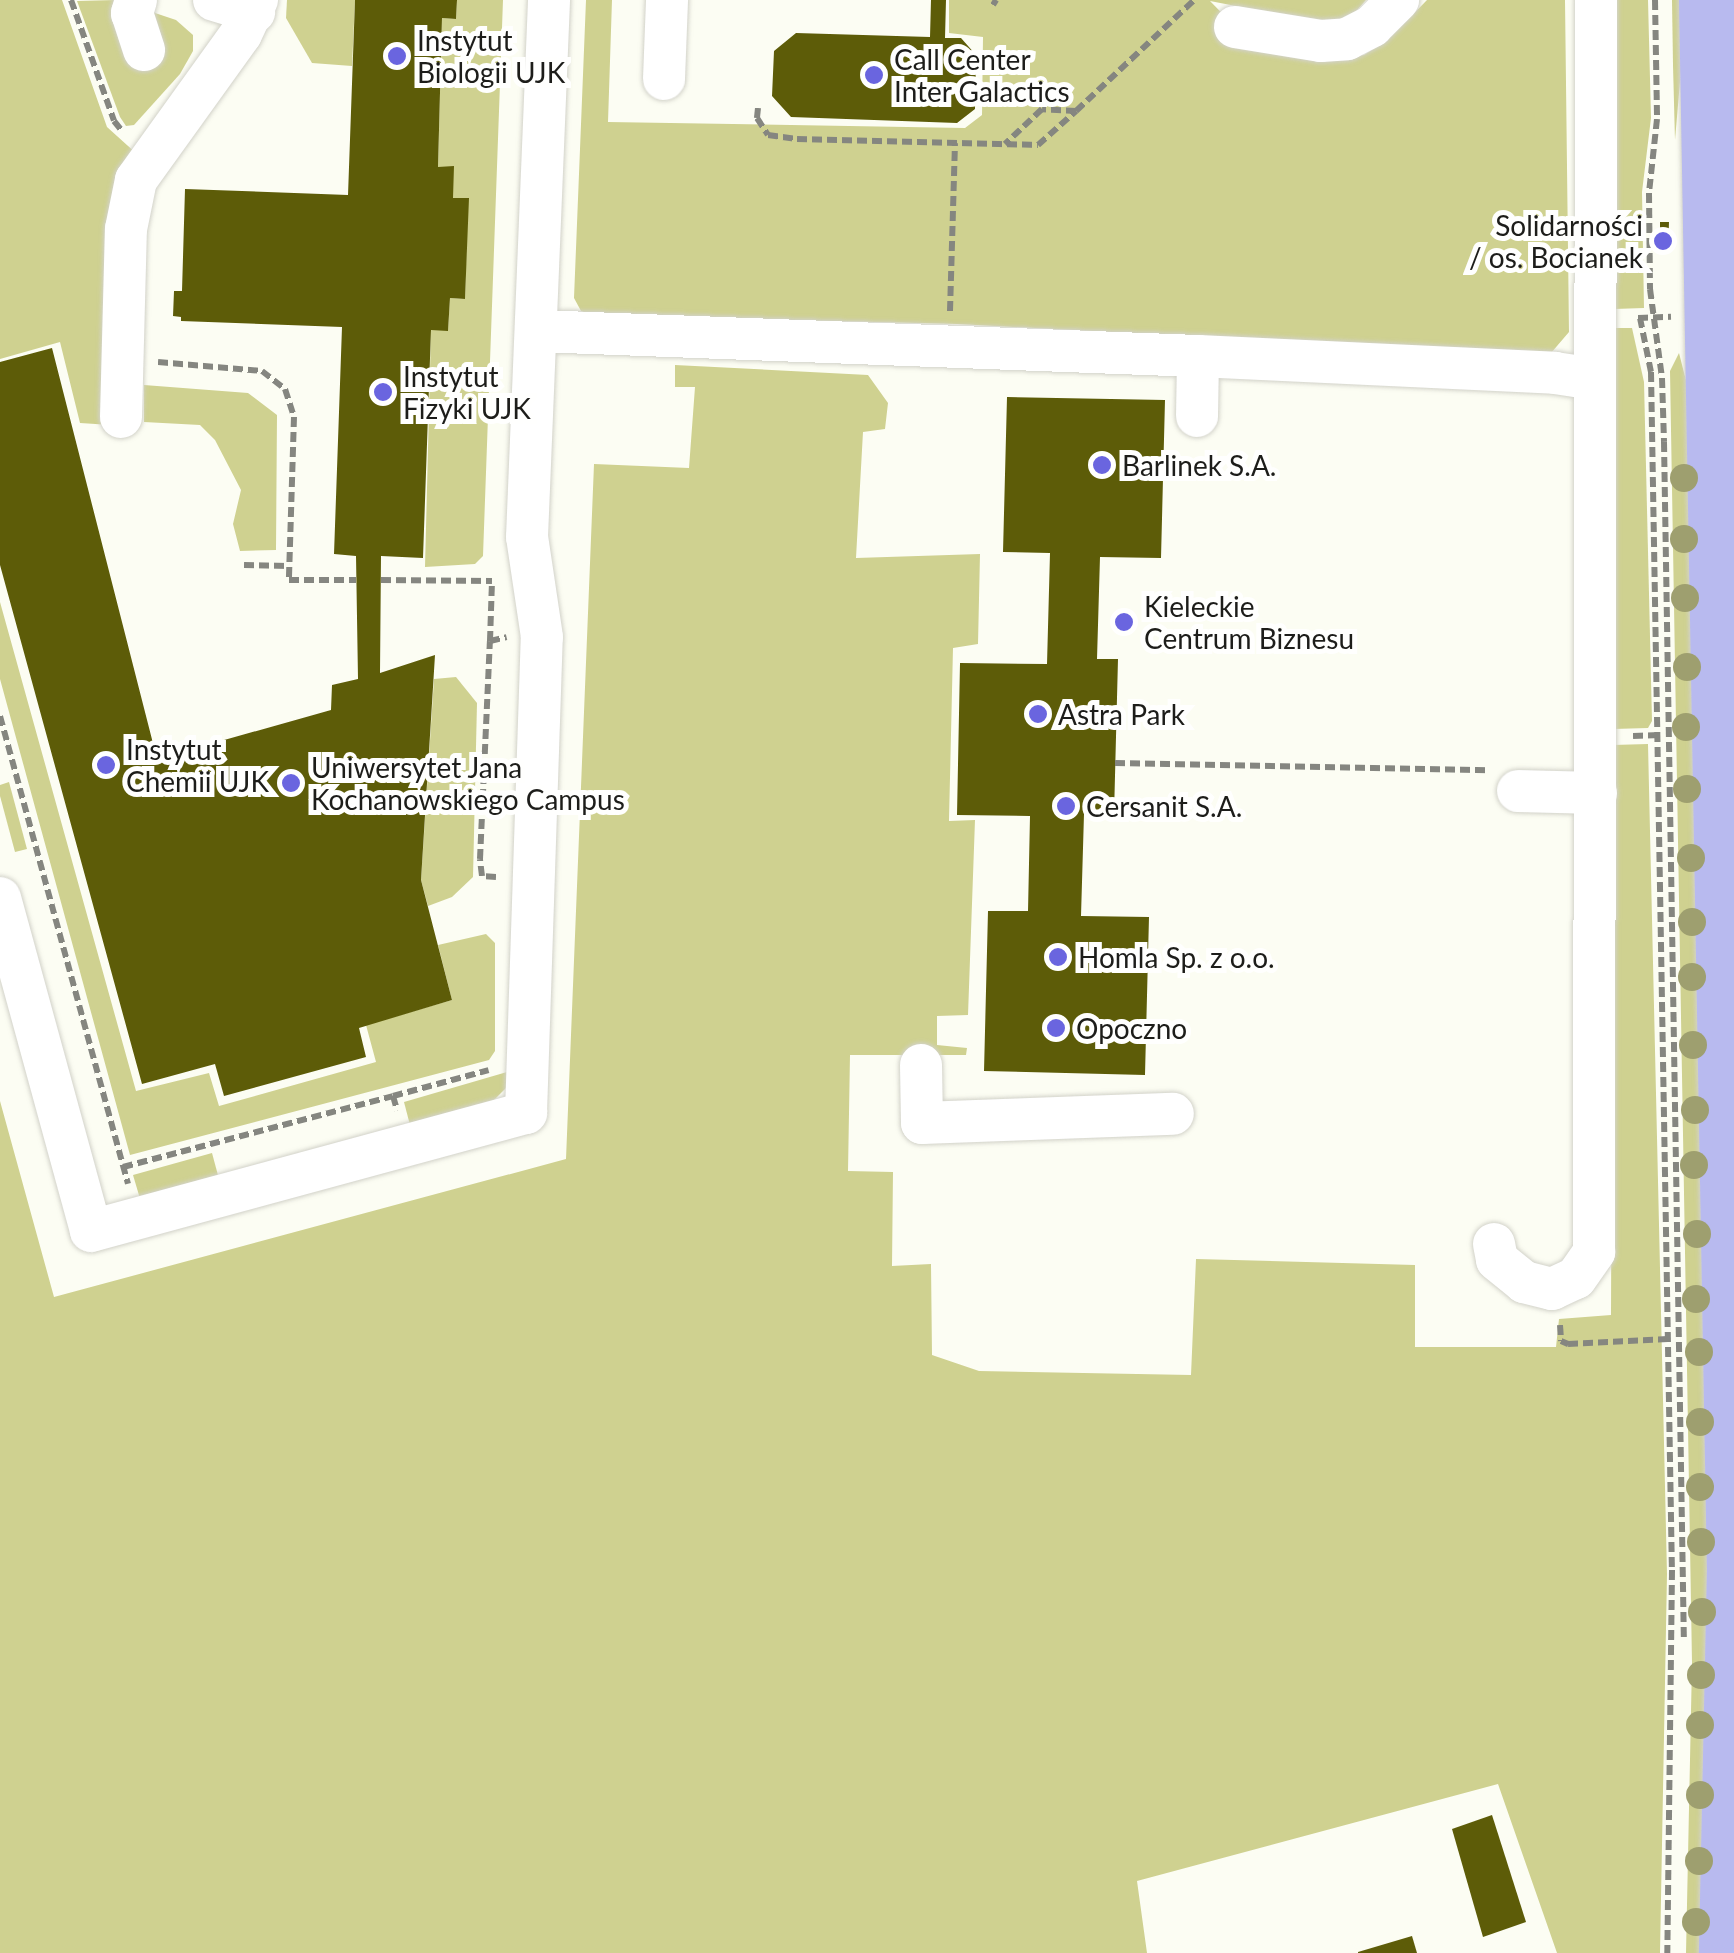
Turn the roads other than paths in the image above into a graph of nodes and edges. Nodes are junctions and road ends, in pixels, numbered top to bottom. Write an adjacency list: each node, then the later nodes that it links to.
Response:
1 (136, 0): 9 (lane)
2 (549, 0): 11 (lane)
3 (667, 0): 10 (lane)
4 (1398, 0): 8 (lane)
5 (1596, 0): 13 (lane)
6 (1706, 0): 14 (main road)
7 (242, 4): 16 (lane)
8 (1234, 26)
9 (144, 50)
10 (664, 80)
11 (538, 331): 12 (lane); 19 (lane)
12 (1198, 356): 13 (lane); 15 (lane)
13 (1594, 379): 18 (lane)
14 (1724, 403): 23 (main road)
15 (1197, 416)
16 (120, 418)
17 (1513, 781): 18 (lane)
18 (1596, 793): 22 (lane)
19 (0, 898)
20 (921, 1065): 21 (lane)
21 (1173, 1114)
22 (1494, 1244)
23 (1726, 1953)

